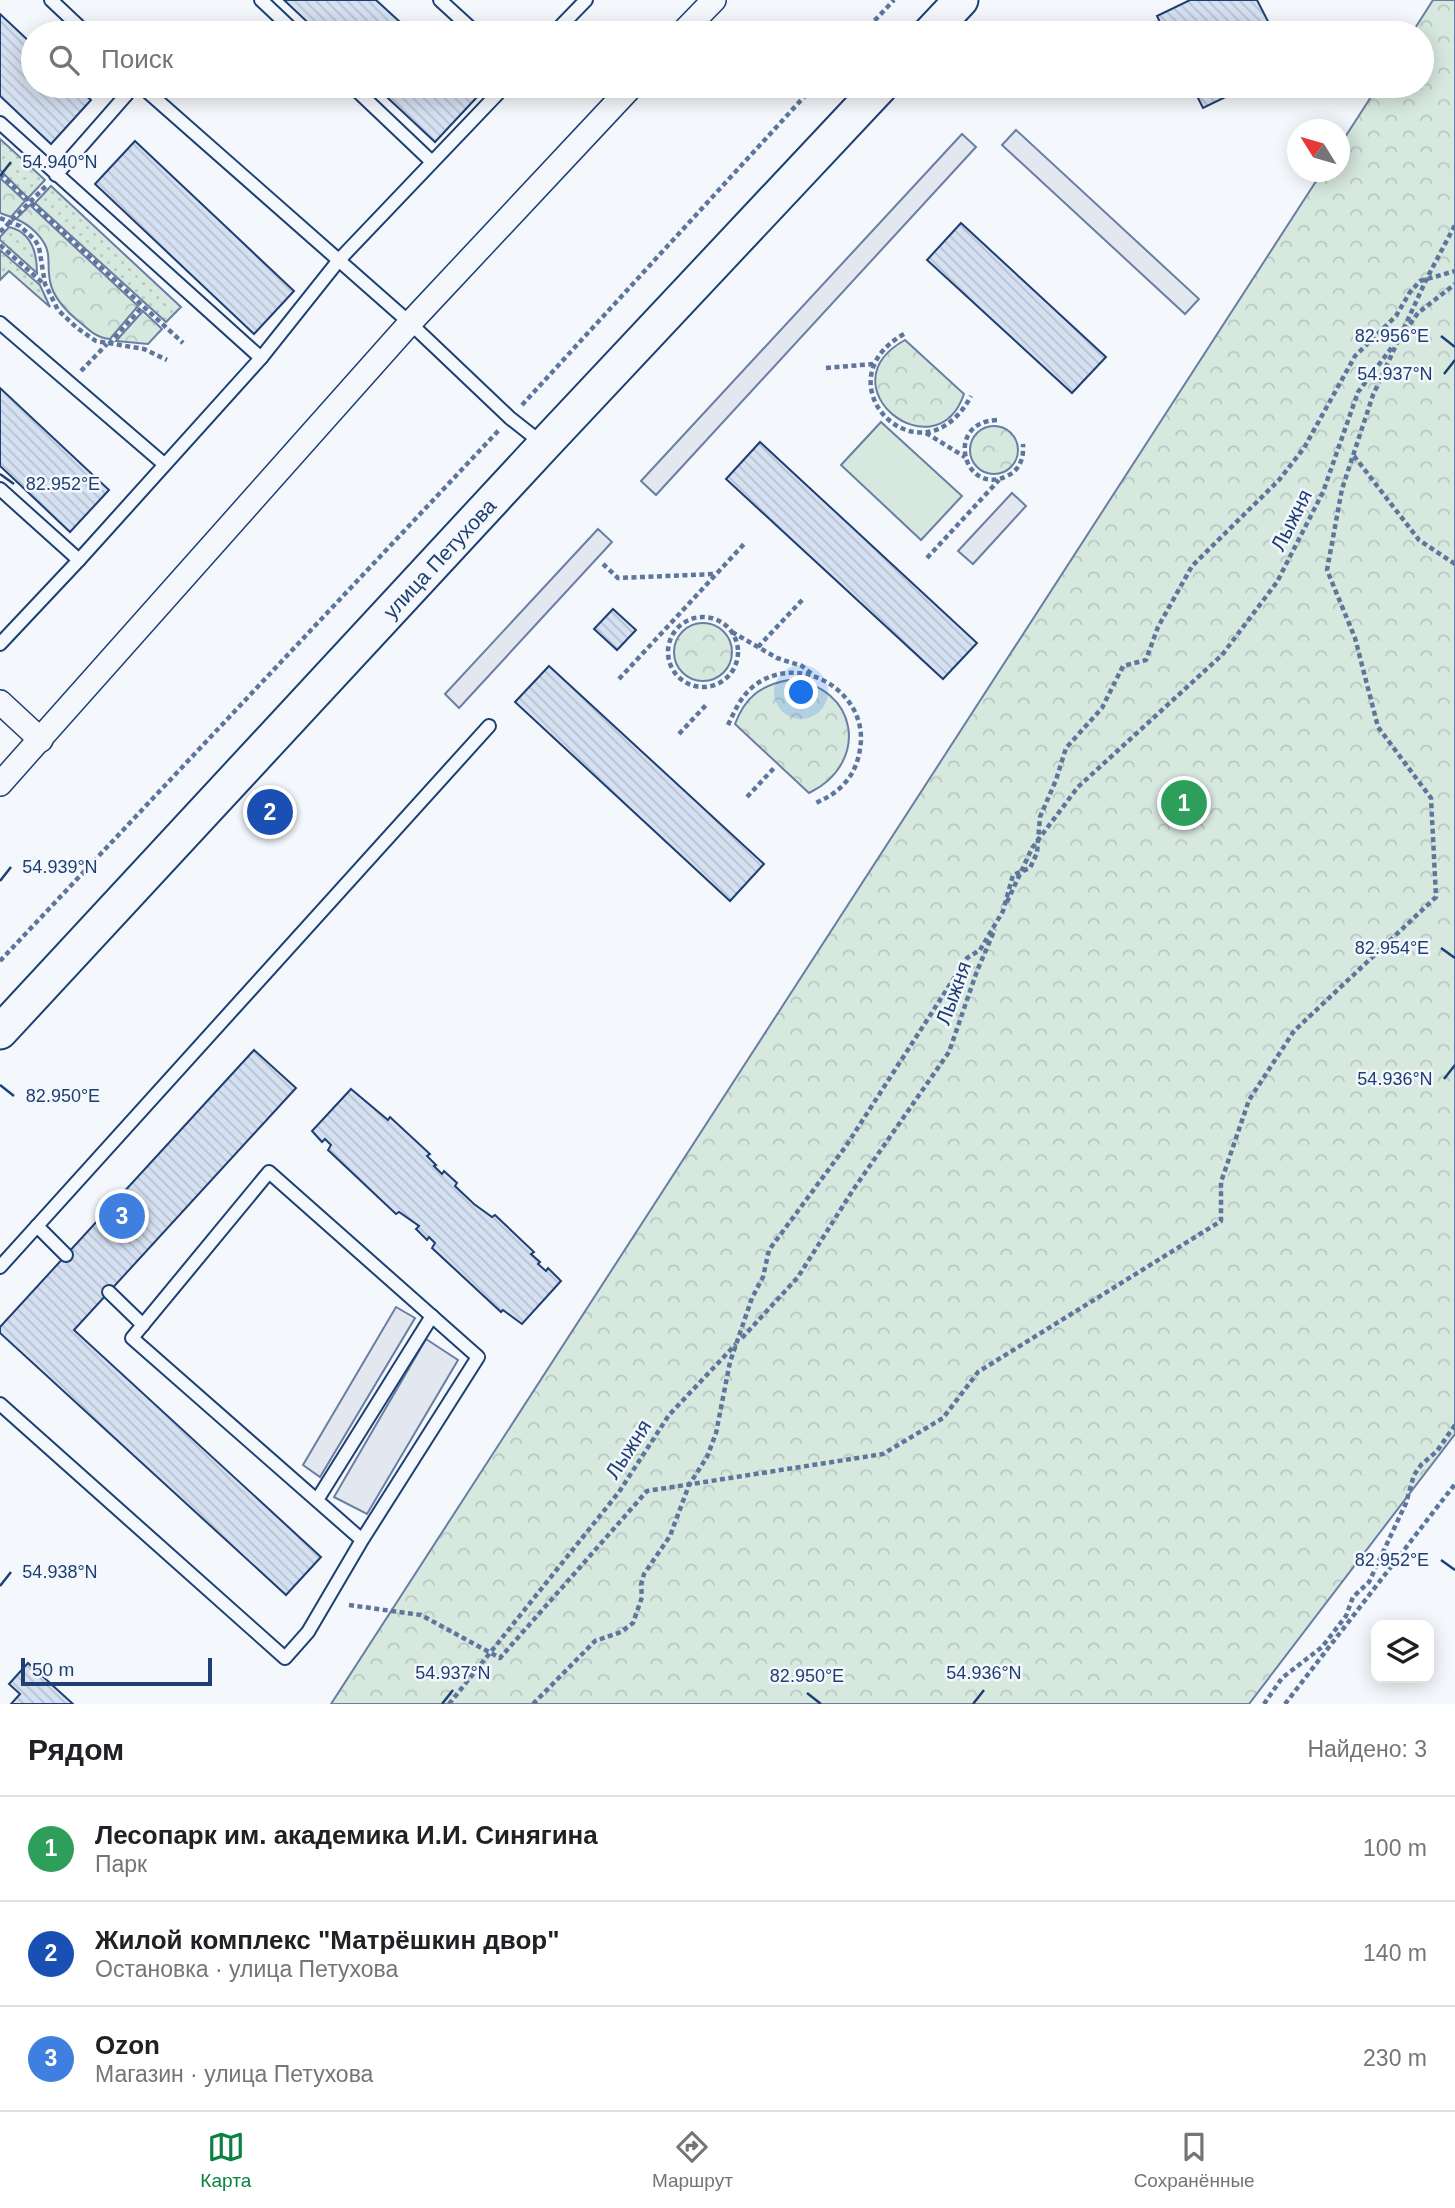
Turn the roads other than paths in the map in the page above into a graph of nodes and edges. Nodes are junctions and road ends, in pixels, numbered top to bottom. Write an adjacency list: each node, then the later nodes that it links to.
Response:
1 (51, 0): 7 (lane)
2 (261, 0): 8 (lane)
3 (440, 0): 9 (lane)
4 (586, 0): 10 (lane)
5 (714, 0): 11 (street)
6 (961, 0): 12 (street)
7 (73, 21)
8 (283, 21)
9 (463, 21)
10 (566, 21)
11 (694, 21)
12 (941, 21)
13 (123, 98): 21 (lane)
14 (155, 98): 22 (lane)
15 (365, 98): 20 (lane)
16 (493, 98): 20 (lane)
17 (621, 98): 24 (street)
18 (870, 98): 26 (street, улица Петухова)
19 (0, 123): 21 (lane)
20 (432, 162): 22 (lane)
21 (56, 175): 25 (lane)
22 (339, 260): 24 (lane); 25 (lane)
23 (0, 323): 27 (lane)
24 (410, 323): 26 (lane); 33 (street)
25 (261, 358): 27 (lane)
26 (544, 445): 35 (street, улица Петухова)
27 (164, 464): 29 (lane)
28 (0, 489): 29 (lane)
29 (79, 560): 30 (lane)
30 (0, 644)
31 (0, 702): 33 (street)
32 (489, 726): 36 (lane)
33 (41, 740): 34 (street)
34 (0, 784)
35 (0, 1032)
36 (37, 1226): 37 (lane); 38 (lane)
37 (66, 1255)
38 (0, 1267)
39 (109, 1292): 41 (lane)
40 (432, 1316): 41 (lane); 43 (lane); 44 (lane)
41 (143, 1325): 43 (lane)
42 (0, 1404): 44 (lane)
43 (317, 1500): 44 (lane)
44 (362, 1539)

